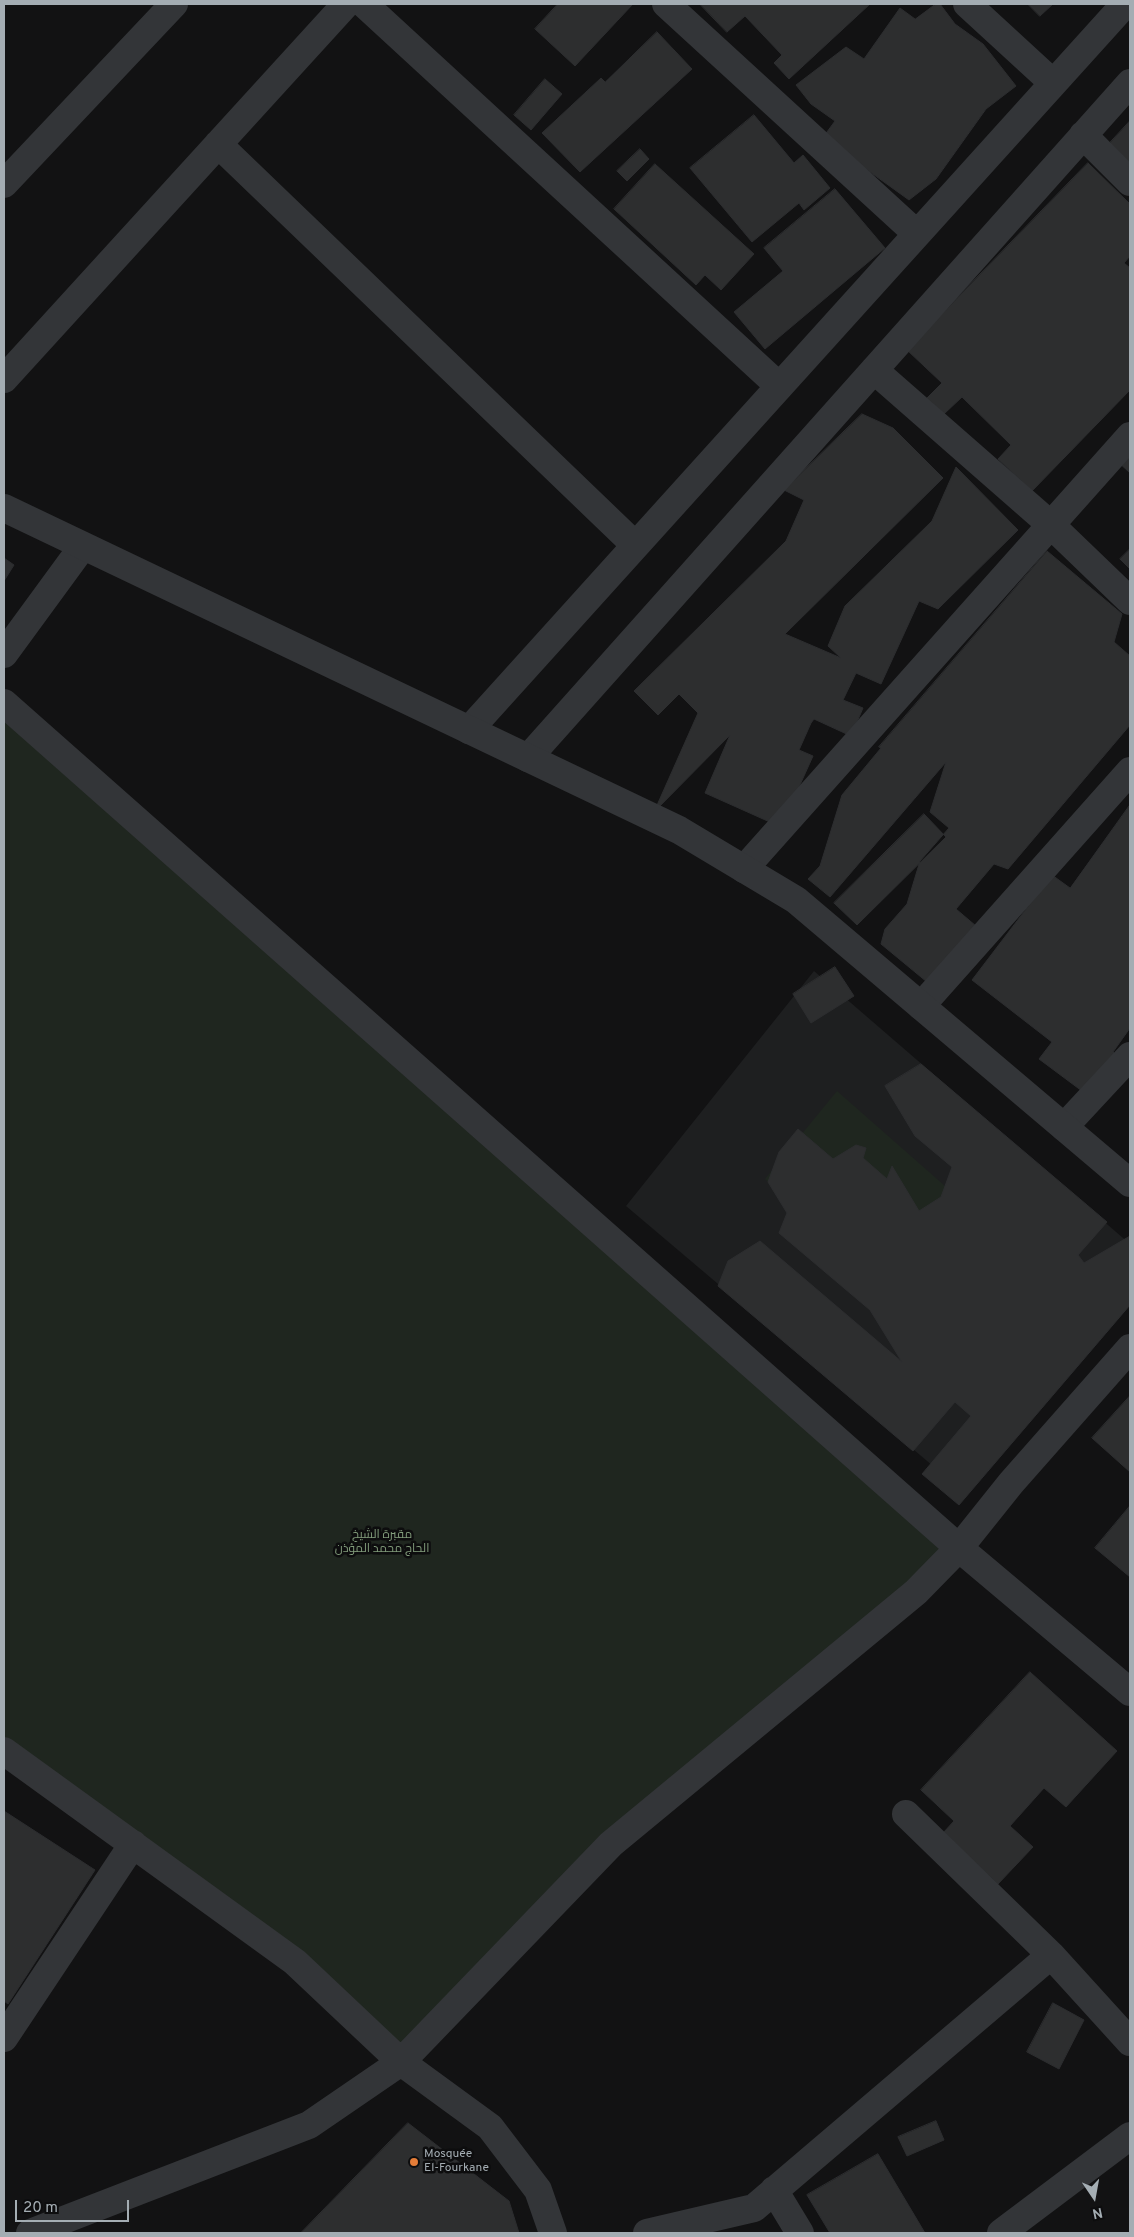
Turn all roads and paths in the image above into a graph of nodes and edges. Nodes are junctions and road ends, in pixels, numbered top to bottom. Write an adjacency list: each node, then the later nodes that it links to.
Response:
1 (174, 4): 12 (street)
2 (346, 4): 10 (street)
3 (364, 4): 16 (street)
4 (666, 4): 13 (street)
5 (967, 4): 7 (street)
6 (1125, 4): 7 (street)
7 (1053, 83): 13 (street)
8 (1130, 83): 9 (street)
9 (1084, 135): 11 (street); 14 (street)
10 (218, 144): 15 (street); 20 (street)
11 (1130, 182)
12 (4, 184)
13 (917, 234): 16 (street)
14 (874, 370): 19 (street); 26 (street)
15 (5, 375)
16 (779, 386): 20 (street)
17 (1130, 436): 19 (street)
18 (4, 508): 21 (street)
19 (1051, 525): 22 (street); 28 (street)
20 (635, 545): 25 (street)
21 (83, 546): 23 (street); 25 (street)
22 (1130, 601)
23 (4, 654)
24 (4, 703): 34 (street)
25 (469, 730): 26 (street)
26 (528, 758): 28 (street)
27 (1130, 771): 29 (street)
28 (744, 869): 29 (street)
29 (921, 1006): 31 (street)
30 (1130, 1056): 31 (street)
31 (1064, 1127): 32 (street)
32 (1130, 1183)
33 (1130, 1348): 34 (street)
34 (959, 1548): 35 (street); 42 (street)
35 (1130, 1692)
36 (4, 1751): 38 (street)
37 (906, 1814): 39 (street)
38 (132, 1844): 40 (street); 42 (street)
39 (1051, 1955): 41 (street); 44 (street)
40 (4, 2038)
41 (1130, 2042)
42 (401, 2062): 45 (street); 46 (street)
43 (1130, 2136): 49 (street)
44 (774, 2190): 47 (street); 48 (street)
45 (48, 2230)
46 (553, 2233)
47 (647, 2233)
48 (800, 2233)
49 (1001, 2233)

